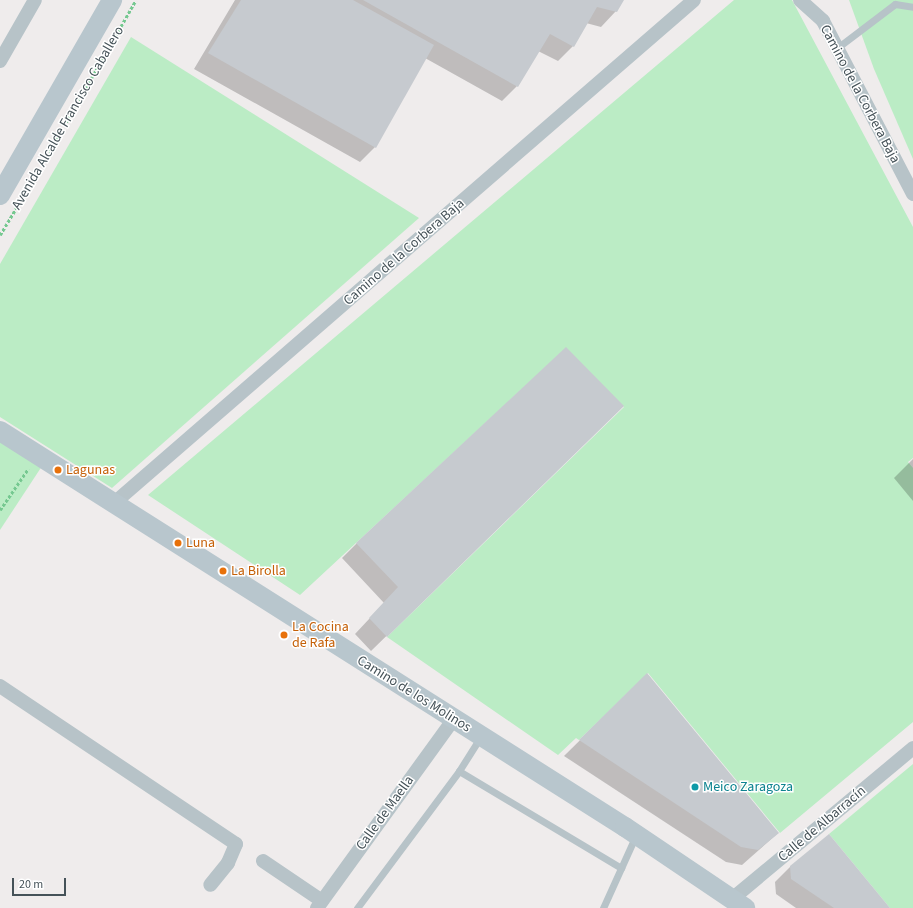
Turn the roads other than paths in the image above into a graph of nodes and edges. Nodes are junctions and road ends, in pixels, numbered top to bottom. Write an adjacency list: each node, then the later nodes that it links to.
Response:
1 (35, 0): 7 (street)
2 (112, 0): 9 (street, Avenida Alcalde Francisco Caballero)
3 (694, 0): 11 (street, Camino de la Corbera Baja)
4 (800, 0): 6 (street, Camino de la Corbera Baja)
5 (913, 7): 6 (lane)
6 (837, 48): 8 (street, Camino de la Corbera Baja)
7 (0, 61)
8 (913, 194)
9 (0, 195)
10 (0, 431): 11 (street, Camino de los Molinos)
11 (113, 504): 13 (street, Camino de los Molinos)
12 (0, 686): 20 (street)
13 (454, 719): 14 (street, Camino de los Molinos); 22 (street, Calle de Maella)
14 (481, 736): 16 (lane); 17 (street, Camino de los Molinos)
15 (913, 748): 21 (street, Calle de Albarracín)
16 (459, 771): 19 (lane); 23 (lane)
17 (636, 835): 19 (lane); 21 (street, Camino de los Molinos)
18 (263, 861): 22 (street)
19 (621, 868): 24 (lane)
20 (210, 885)
21 (738, 904)
22 (320, 905)
23 (357, 908)
24 (603, 908)

